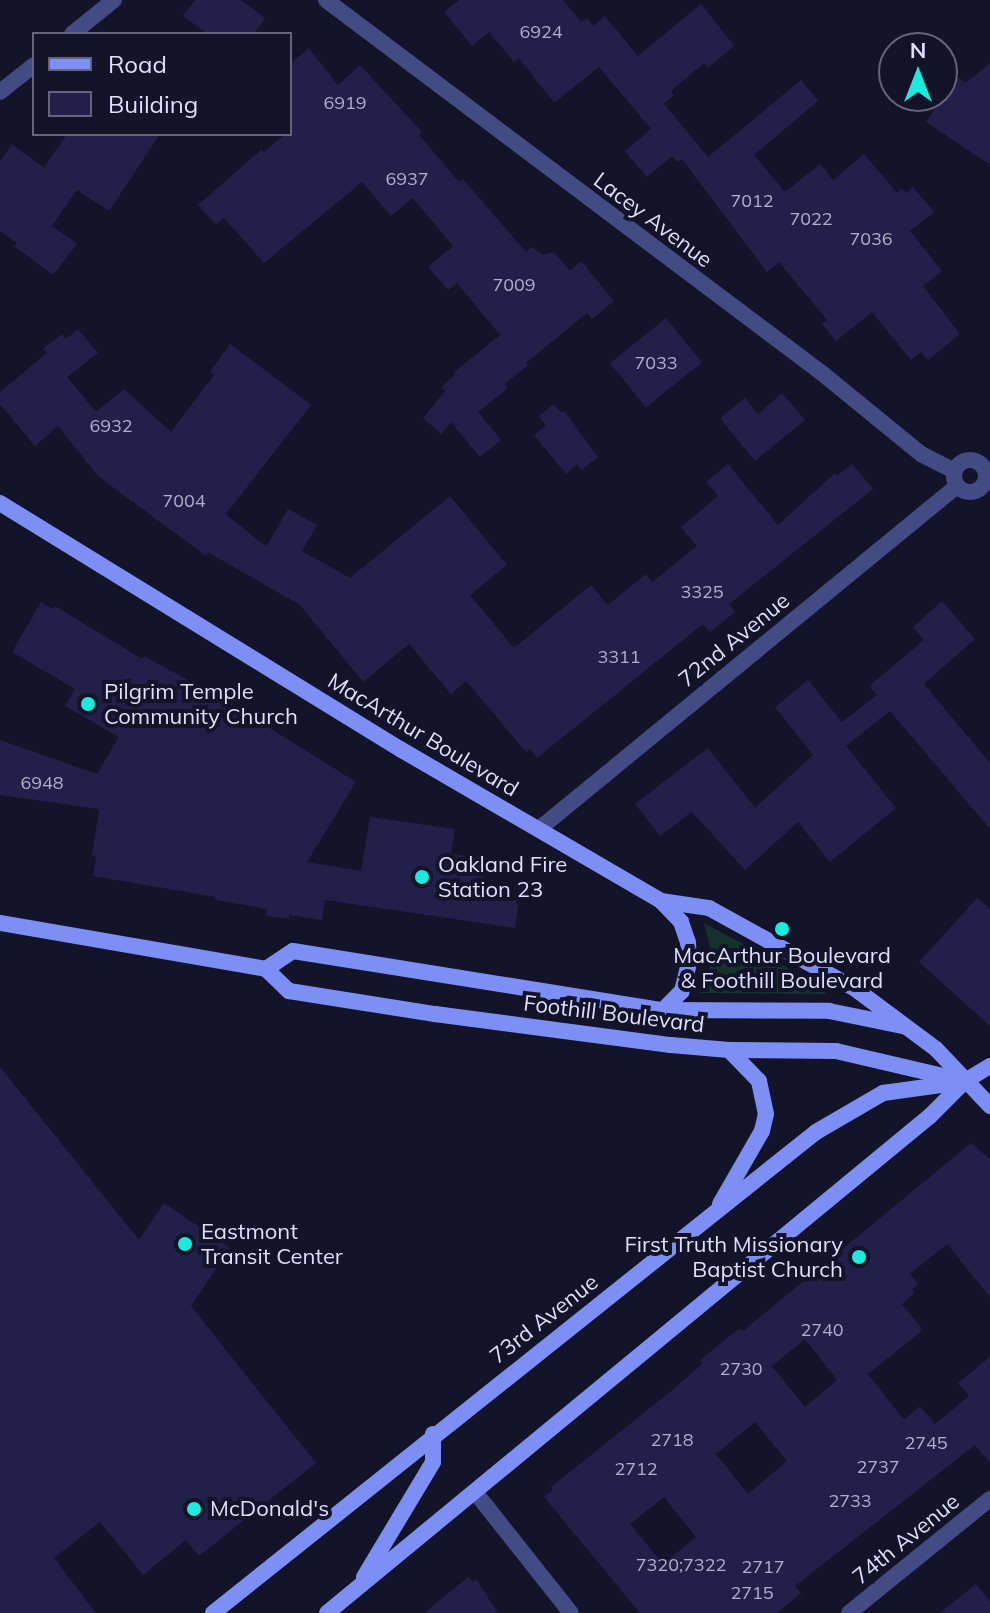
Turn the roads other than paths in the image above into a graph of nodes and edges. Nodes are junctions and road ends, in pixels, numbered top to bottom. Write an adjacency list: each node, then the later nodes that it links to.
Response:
1 (114, 0): 3 (street)
2 (326, 0): 7 (street, Lacey Avenue)
3 (74, 32)
4 (32, 67): 5 (street)
5 (0, 92)
6 (987, 474): 7 (street); 7 (street)
7 (956, 478): 9 (street, 72nd Avenue)
8 (0, 503): 9 (main road, MacArthur Boulevard)
9 (539, 829): 10 (main road, MacArthur Boulevard)
10 (661, 901): 13 (main road, MacArthur Boulevard); 14 (main road, MacArthur Boulevard)
11 (0, 923): 12 (main road, Foothill Boulevard)
12 (266, 969): 13 (main road, Foothill Boulevard); 15 (main road, Foothill Boulevard)
13 (663, 1010): 14 (main road, Foothill Boulevard)
14 (903, 1026): 17 (main road, MacArthur Boulevard)
15 (729, 1050): 17 (main road, Foothill Boulevard); 19 (main road)
16 (990, 1066): 17 (main road, 73rd Avenue)
17 (965, 1081): 18 (main road, MacArthur Boulevard); 19 (main road, 73rd Avenue); 21 (main road, 73rd Avenue)
18 (990, 1106)
19 (716, 1211): 20 (main road, 73rd Avenue)
20 (433, 1434): 23 (main road); 24 (main road, 73rd Avenue)
21 (475, 1492): 23 (main road, 73rd Avenue); 26 (street)
22 (990, 1499): 27 (street, 74th Avenue)
23 (356, 1590): 25 (main road, 73rd Avenue)
24 (213, 1613)
25 (327, 1613)
26 (571, 1613)
27 (849, 1613)

